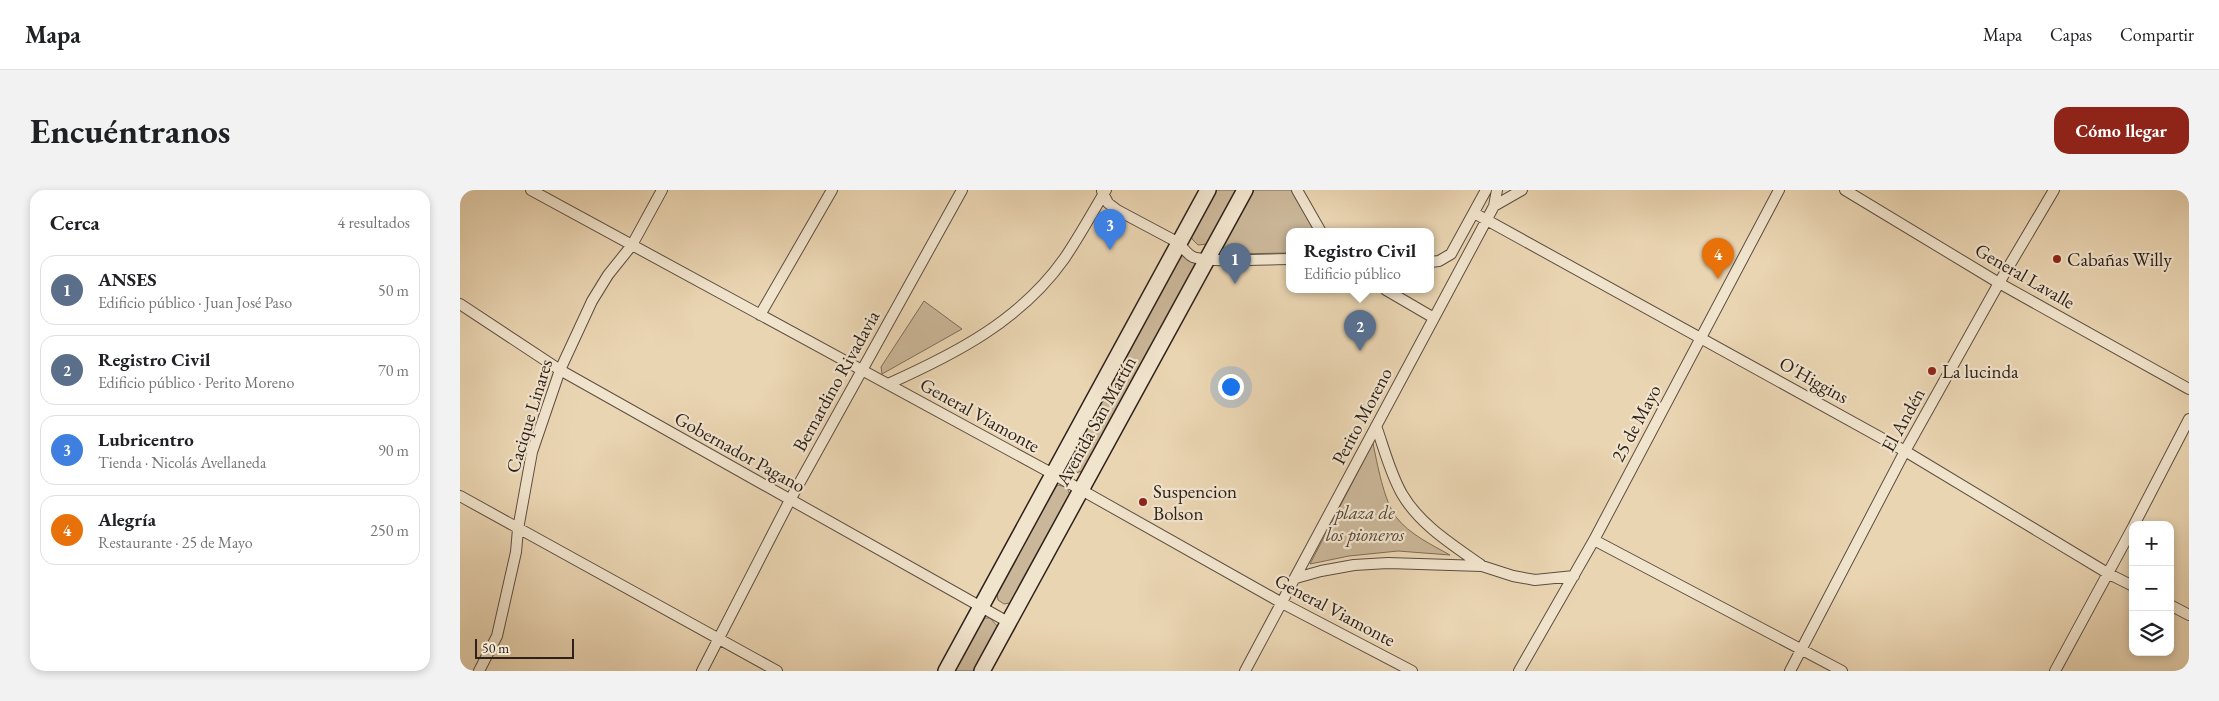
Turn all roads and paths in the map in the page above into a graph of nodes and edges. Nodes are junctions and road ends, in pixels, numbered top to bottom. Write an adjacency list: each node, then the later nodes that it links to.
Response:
1 (531, 190): 20 (street, General Viamonte)
2 (662, 190): 20 (street, Cacique Linares)
3 (832, 190): 27 (street)
4 (962, 190): 31 (street, Bernardino Rivadavia)
5 (1208, 190): 19 (main road, Avenida San Martín)
6 (1245, 190): 21 (main road, Avenida San Martín)
7 (1298, 190): 18 (street)
8 (1486, 190): 16 (street)
9 (1497, 190): 15 (street, Perito Moreno)
10 (1522, 190): 15 (street)
11 (1779, 190): 29 (street, 25 de Mayo)
12 (1845, 190): 24 (street, General Lavalle)
13 (2054, 190): 24 (street, El Andén)
14 (1103, 192): 19 (street); 32 (street)
15 (1494, 206): 17 (street, Perito Moreno)
16 (1474, 212): 17 (street, O'Higgins); 23 (street)
17 (1488, 220): 28 (street, Perito Moreno); 29 (street, O'Higgins)
18 (1319, 228)
19 (1179, 243): 21 (street); 37 (main road, Avenida San Martín)
20 (632, 245): 27 (street, General Viamonte); 30 (street, Cacique Linares)
21 (1207, 259): 22 (street); 38 (main road, Avenida San Martín)
22 (1286, 259)
23 (1434, 262)
24 (1999, 283): 33 (street, General Lavalle); 36 (street, El Andén)
25 (1391, 293): 28 (street)
26 (460, 304): 30 (street, Gobernador Pagano)
27 (760, 314): 31 (street, General Viamonte)
28 (1434, 318): 35 (street, Perito Moreno)
29 (1701, 337): 36 (street, O'Higgins); 44 (street, 25 de Mayo)
30 (560, 370): 40 (street, Gobernador Pagano); 42 (street, Cacique Linares)
31 (862, 370): 32 (street, General Viamonte); 40 (street, Bernardino Rivadavia)
32 (888, 384): 37 (street, General Viamonte)
33 (2189, 389)
34 (2189, 419): 41 (street)
35 (1376, 426): 45 (street); 48 (street, Perito Moreno)
36 (1904, 452): 46 (street, O'Higgins); 56 (street, El Andén)
37 (1053, 474): 38 (street, General Viamonte); 51 (main road, Avenida San Martín)
38 (1081, 490): 50 (street, General Viamonte); 54 (main road, Avenida San Martín)
39 (460, 496): 42 (street)
40 (790, 500): 51 (street, Gobernador Pagano); 55 (street, Bernardino Rivadavia)
41 (2136, 521)
42 (518, 528): 55 (street); 57 (street, Cacique Linares)
43 (2129, 534): 46 (street)
44 (1594, 540): 47 (street, 25 de Mayo); 56 (street)
45 (1482, 566): 47 (street); 48 (street)
46 (2109, 574): 49 (street, O'Higgins); 67 (street)
47 (1574, 576): 64 (street, 25 de Mayo)
48 (1296, 578): 50 (street, Perito Moreno)
49 (2129, 584)
50 (1282, 603): 62 (street, Perito Moreno); 63 (street, General Viamonte)
51 (981, 607): 54 (street, Gobernador Pagano); 60 (main road, Avenida San Martín)
52 (2174, 607): 53 (street)
53 (2189, 615)
54 (1008, 622): 61 (main road, Avenida San Martín)
55 (719, 639): 58 (street, Bernardino Rivadavia); 59 (street)
56 (1802, 650): 65 (street, El Andén); 66 (street)
57 (479, 671)
58 (702, 671)
59 (777, 671)
60 (946, 671)
61 (982, 671)
62 (1245, 671)
63 (1412, 671)
64 (1519, 671)
65 (1790, 671)
66 (1842, 671)
67 (2055, 671)

